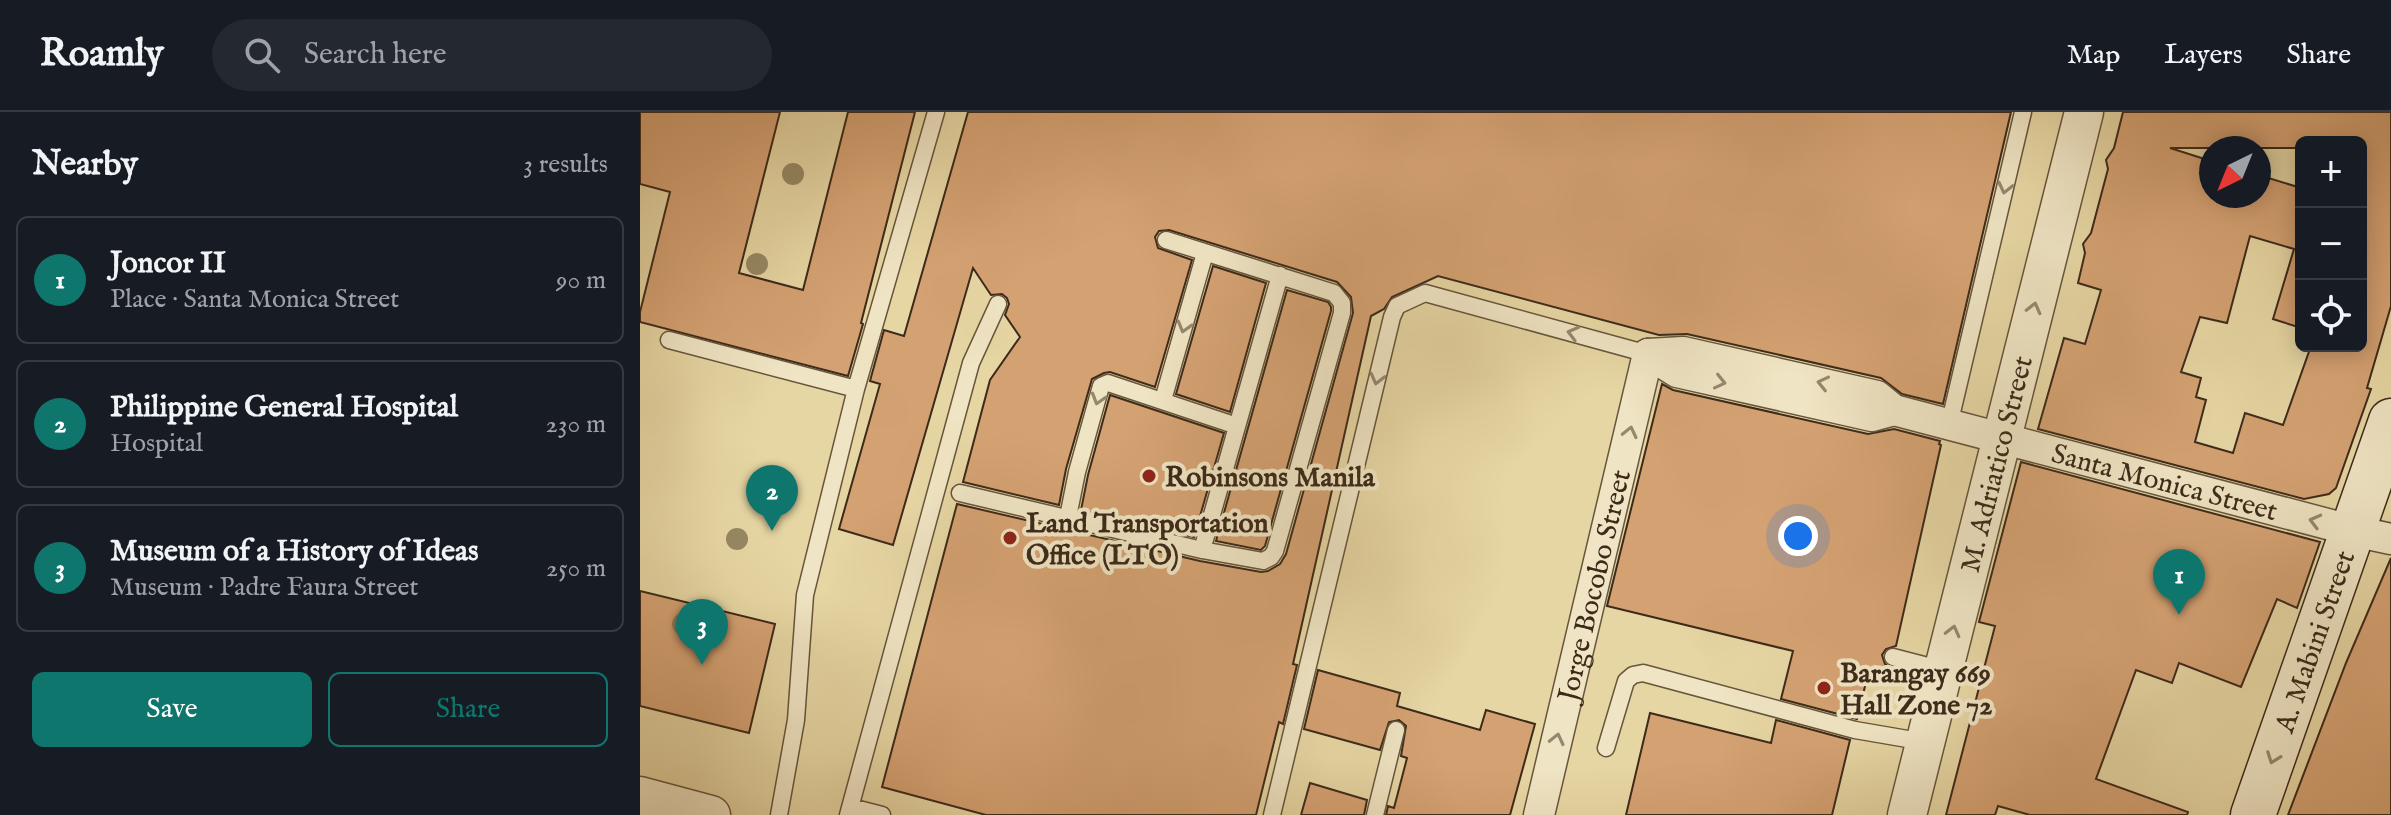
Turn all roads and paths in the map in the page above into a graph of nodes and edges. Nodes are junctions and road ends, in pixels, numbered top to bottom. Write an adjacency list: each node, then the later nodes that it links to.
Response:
1 (936, 112): 10 (lane)
2 (2023, 112): 13 (lane, one-way to 13)
3 (2084, 112): 15 (street, M. Adriatico Street, one-way to 3)
4 (1166, 240): 5 (lane)
5 (1205, 253): 6 (lane); 11 (lane, one-way to 11)
6 (1280, 275): 14 (lane); 19 (lane)
7 (998, 304): 26 (lane)
8 (669, 340): 10 (lane)
9 (1648, 354): 13 (street, Santa Monica Street); 30 (lane, one-way to 30); 32 (street, Jorge Bocobo Street, one-way to 9)
10 (856, 389): 28 (lane)
11 (1163, 400): 14 (lane); 17 (lane, one-way to 17)
12 (2391, 421): 18 (main road, A. Mabini Street)
13 (1949, 425): 15 (street, Santa Monica Street)
14 (1237, 426): 19 (lane)
15 (2001, 438): 18 (street, Santa Monica Street, one-way to 15); 21 (street, M. Adriatico Street, one-way to 15)
16 (960, 493): 17 (lane)
17 (1068, 517): 19 (lane)
18 (2372, 535): 34 (main road, A. Mabini Street, one-way to 34)
19 (1202, 550)
20 (1893, 657): 21 (lane)
21 (1943, 670): 23 (street, M. Adriatico Street)
22 (1396, 730): 31 (lane)
23 (1925, 742): 24 (lane); 33 (street, M. Adriatico Street)
24 (1606, 748)
25 (640, 796): 27 (street)
26 (850, 811): 29 (lane)
27 (711, 815)
28 (779, 815)
29 (882, 815)
30 (1272, 815)
31 (1375, 815)
32 (1539, 815)
33 (1907, 815)
34 (2253, 815)

